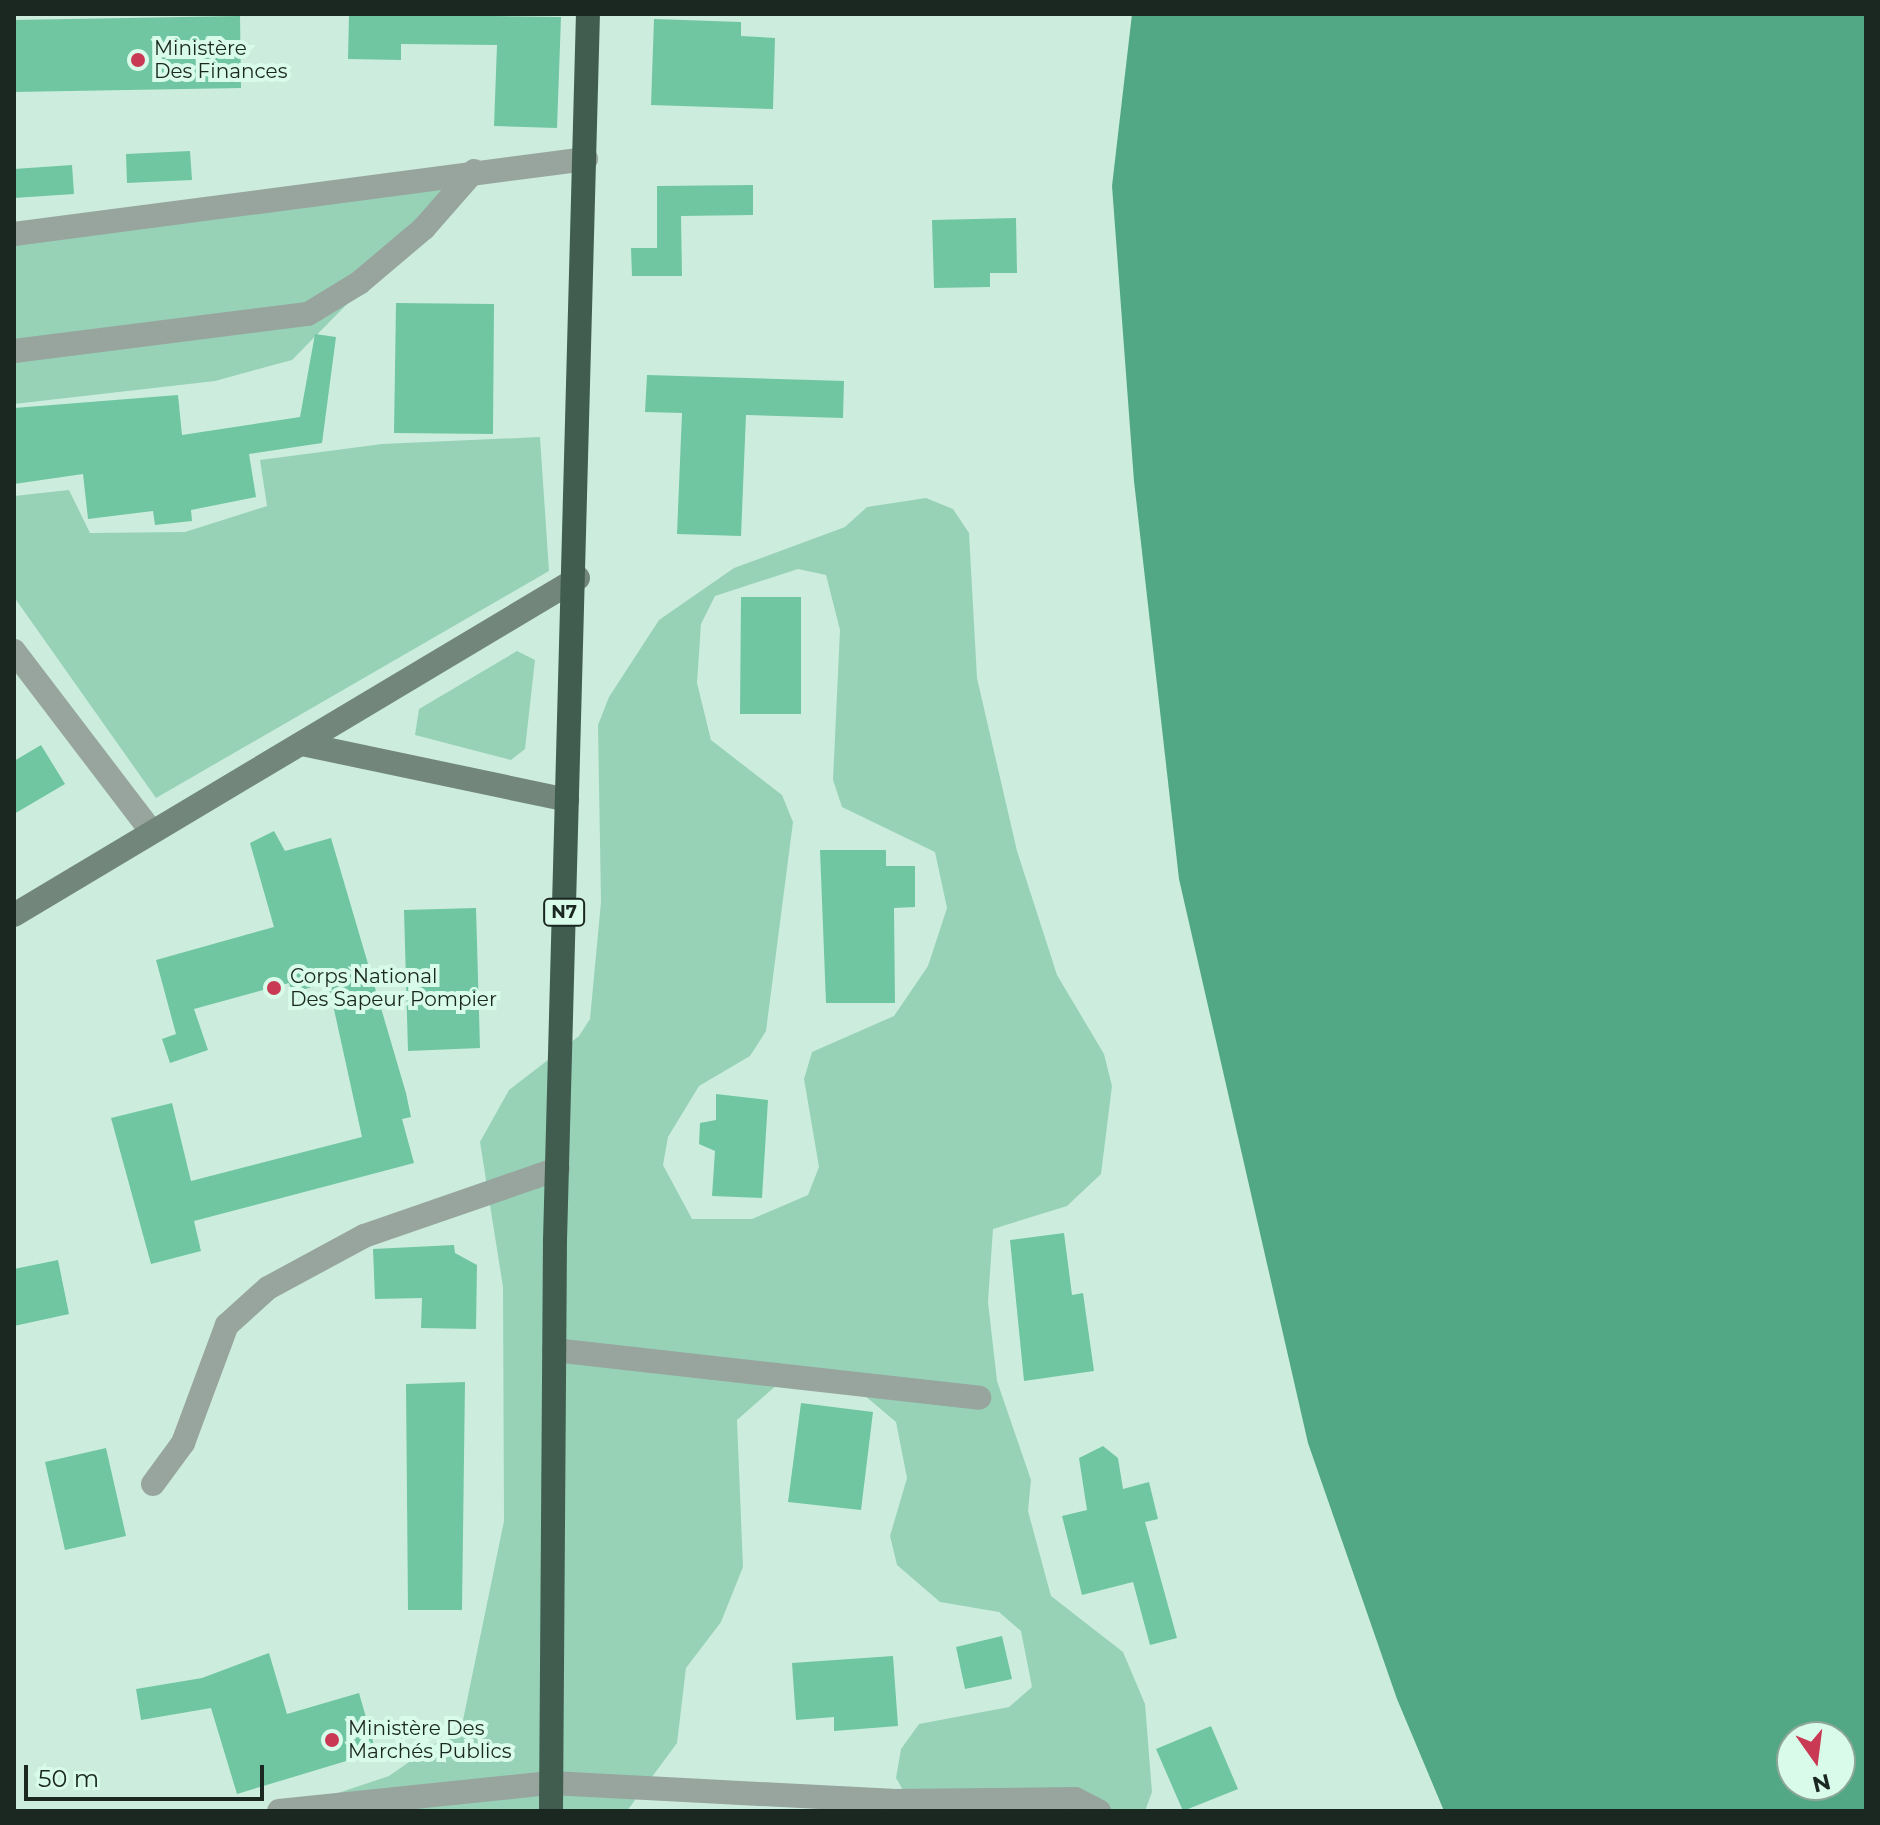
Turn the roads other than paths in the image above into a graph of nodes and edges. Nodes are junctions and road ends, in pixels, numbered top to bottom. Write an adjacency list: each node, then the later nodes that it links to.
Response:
1 (588, 14): 2 (highway, N7)
2 (586, 159): 3 (street); 6 (highway, N7)
3 (474, 171): 4 (street); 5 (street)
4 (14, 234)
5 (14, 351)
6 (578, 578): 8 (street); 9 (highway, N7)
7 (14, 651): 10 (street)
8 (302, 744): 9 (street); 10 (street)
9 (567, 800): 12 (highway, N7)
10 (151, 831): 11 (street)
11 (14, 915)
12 (558, 1169): 13 (highway, N7); 15 (street)
13 (554, 1350): 14 (street); 16 (highway, N7)
14 (979, 1398)
15 (153, 1484)
16 (551, 1783): 17 (street); 18 (highway, N7); 19 (street)
17 (279, 1811)
18 (551, 1811)
19 (1099, 1811)

